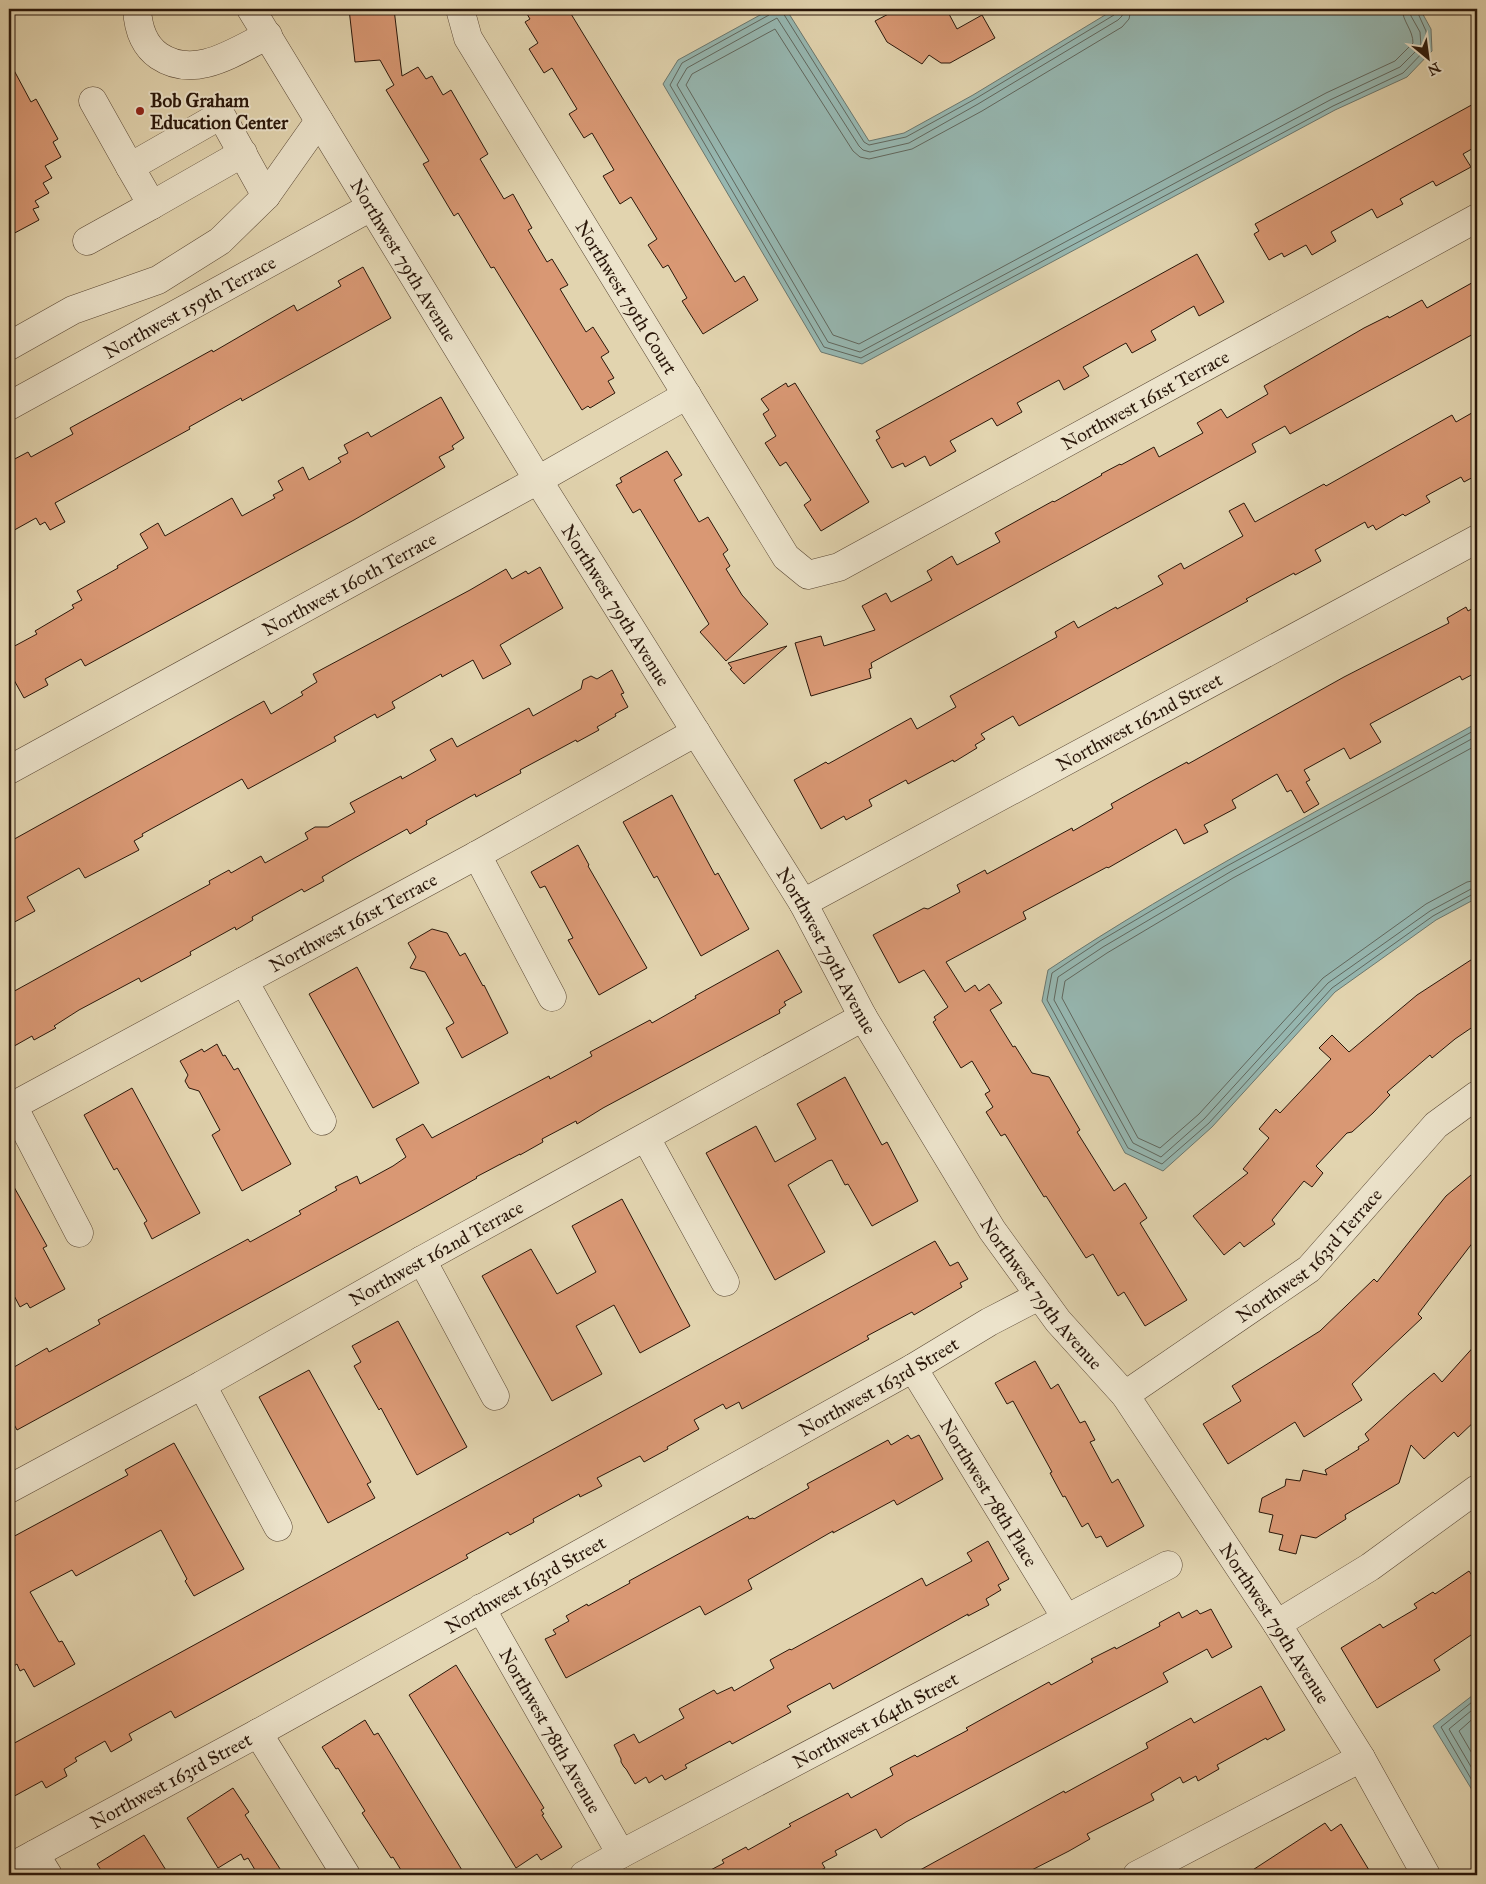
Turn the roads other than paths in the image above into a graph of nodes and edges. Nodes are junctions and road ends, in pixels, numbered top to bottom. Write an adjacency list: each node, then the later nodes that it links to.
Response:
1 (137, 9): 4 (street)
2 (252, 9): 4 (street, Northwest 79th Avenue)
3 (460, 9): 15 (street, Northwest 79th Court)
4 (268, 35): 6 (street, Northwest 79th Avenue)
5 (93, 101): 8 (street)
6 (319, 121): 9 (street); 11 (street, Northwest 79th Avenue)
7 (243, 153): 8 (street); 9 (street); 10 (street)
8 (130, 167): 10 (street)
9 (266, 196): 14 (street)
10 (152, 204): 13 (street)
11 (371, 206): 16 (street, Northwest 159th Terrace); 17 (street, Northwest 79th Avenue)
12 (1477, 218): 19 (street, Northwest 161st Terrace)
13 (87, 241)
14 (9, 346)
15 (687, 395): 17 (street, Northwest 160th Terrace); 19 (street, Northwest 79th Court)
16 (9, 406)
17 (538, 480): 20 (street, Northwest 79th Avenue); 21 (street, Northwest 160th Terrace)
18 (1477, 539): 23 (street, Northwest 162nd Street)
19 (808, 575)
20 (696, 732): 22 (street, Northwest 161st Terrace); 23 (street, Northwest 79th Avenue)
21 (9, 770)
22 (477, 855): 24 (street, Northwest 161st Terrace); 25 (street)
23 (803, 903): 26 (street, Northwest 79th Avenue)
24 (244, 981): 28 (street, Northwest 161st Terrace); 29 (street)
25 (552, 997)
26 (862, 1017): 30 (street, Northwest 162nd Terrace); 34 (street, Northwest 79th Avenue)
27 (1477, 1095): 37 (street, Northwest 163rd Terrace)
28 (11, 1107): 31 (street)
29 (322, 1121)
30 (646, 1138): 32 (street, Northwest 162nd Terrace); 33 (street)
31 (79, 1233)
32 (422, 1260): 36 (street, Northwest 162nd Terrace); 38 (street)
33 (725, 1282)
34 (1039, 1296): 35 (street, Northwest 163rd Street); 37 (street, Northwest 79th Avenue)
35 (913, 1368): 43 (street, Northwest 163rd Street); 44 (street, Northwest 78th Place)
36 (202, 1385): 39 (street, Northwest 162nd Terrace); 41 (street)
37 (1125, 1395): 45 (street, Northwest 79th Avenue)
38 (495, 1396)
39 (9, 1489)
40 (1477, 1489): 45 (street)
41 (278, 1527)
42 (1168, 1565): 44 (street, Northwest 164th Street)
43 (481, 1608): 46 (street, Northwest 163rd Street); 48 (street, Northwest 78th Avenue)
44 (1066, 1618): 48 (street, Northwest 164th Street)
45 (1278, 1624): 47 (street, Northwest 79th Avenue)
46 (258, 1733): 49 (street, Northwest 163rd Street); 51 (street)
47 (1361, 1758): 53 (street); 54 (street, Northwest 79th Avenue)
48 (621, 1854): 52 (street, Northwest 164th Street)
49 (42, 1865): 50 (street, Northwest 163rd Street)
50 (9, 1868)
51 (346, 1875)
52 (584, 1875)
53 (1136, 1875)
54 (1426, 1875)

